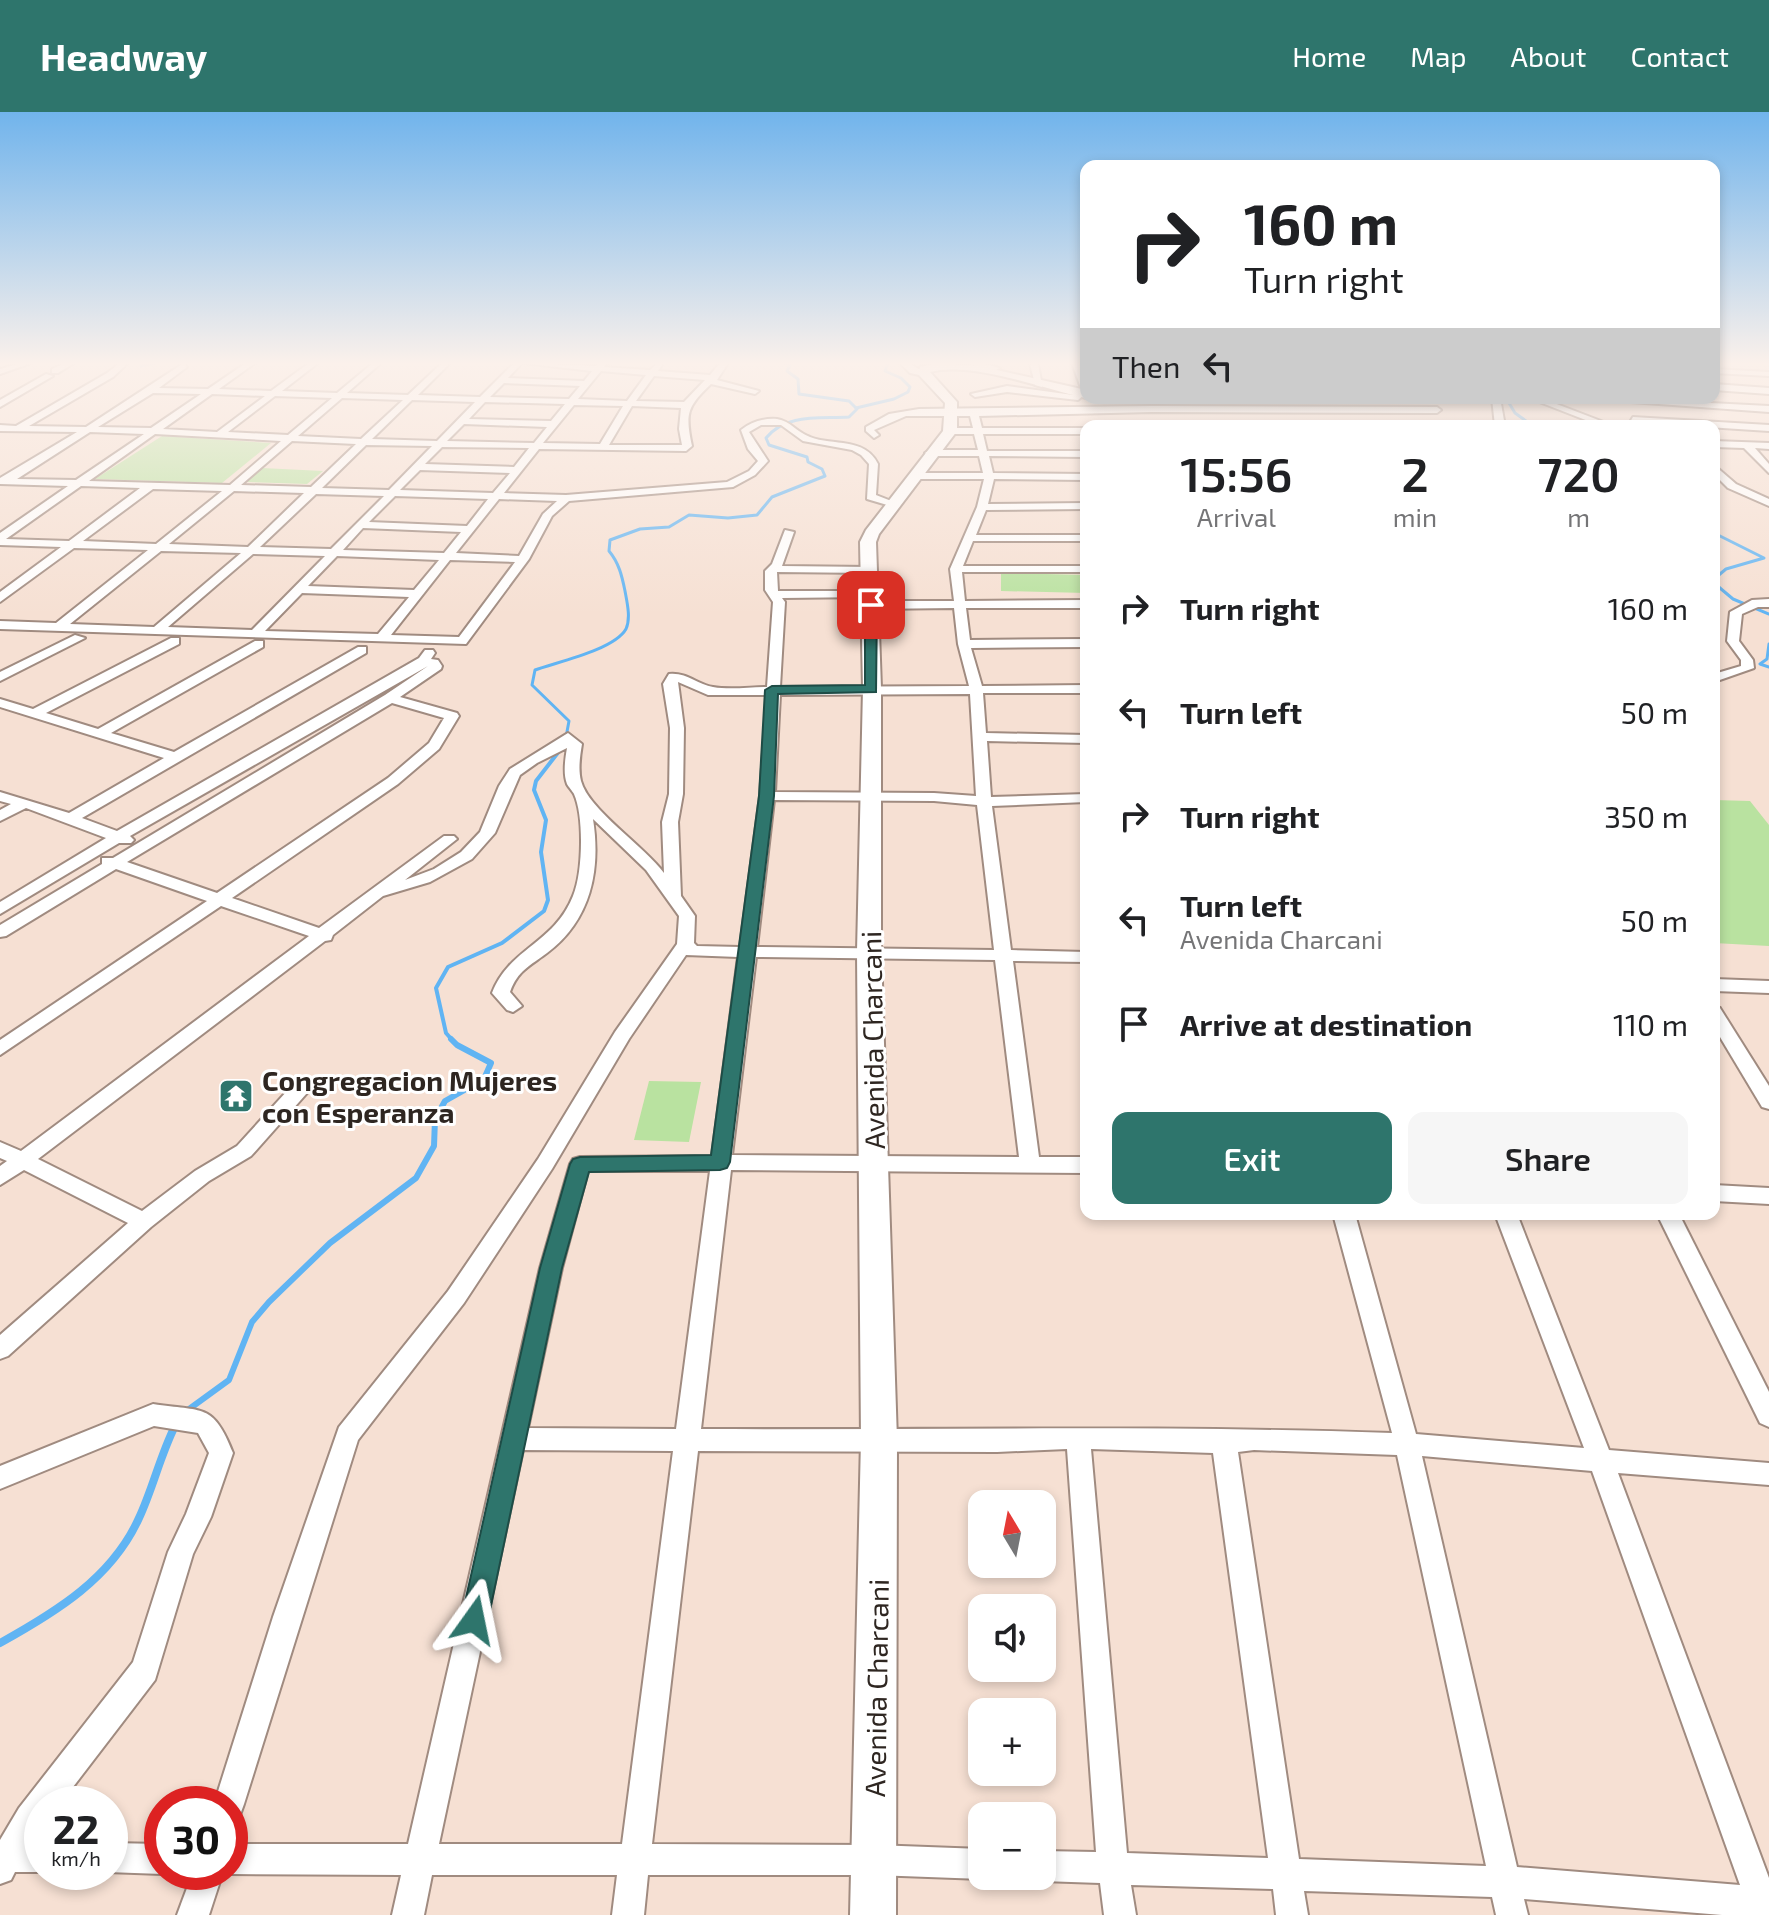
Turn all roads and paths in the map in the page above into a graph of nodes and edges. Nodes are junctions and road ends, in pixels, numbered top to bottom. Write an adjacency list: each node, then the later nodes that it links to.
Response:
1 (60, 447): 24 (street)
2 (130, 447): 25 (street)
3 (279, 447): 27 (street)
4 (357, 447): 28 (street)
5 (436, 447): 18 (street)
6 (514, 447): 13 (street)
7 (686, 447): 14 (street)
8 (752, 447): 31 (street)
9 (845, 447): 33 (street)
10 (939, 447): 17 (main road, Avenida Charcani)
11 (977, 447): 15 (street)
12 (1749, 447): 20 (street)
13 (535, 448): 14 (street); 19 (street)
14 (602, 449)
15 (981, 454): 16 (street); 17 (street); 23 (street)
16 (1080, 454)
17 (922, 465): 23 (street); 33 (main road, Avenida Charcani)
18 (417, 467): 19 (street); 29 (street)
19 (517, 470): 30 (street)
20 (1769, 470)
21 (1720, 474): 32 (street)
22 (1080, 477): 23 (street)
23 (989, 478): 35 (street)
24 (2, 482): 25 (street)
25 (77, 483): 26 (street); 41 (street)
26 (151, 485): 27 (street); 42 (street)
27 (232, 488): 28 (street); 43 (street)
28 (312, 490): 29 (street); 44 (street)
29 (392, 493): 30 (street); 36 (street)
30 (496, 496): 31 (street); 37 (street)
31 (566, 498): 47 (street)
32 (1769, 503)
33 (894, 504): 52 (main road, Avenida Charcani)
34 (1080, 506): 35 (street)
35 (982, 507): 39 (street)
36 (360, 525): 37 (street); 45 (street)
37 (469, 529): 46 (street)
38 (789, 532): 48 (street)
39 (970, 538): 40 (street); 49 (street)
40 (1080, 538)
41 (0, 540): 42 (street)
42 (74, 544): 43 (street); 55 (street)
43 (156, 547): 44 (street); 60 (street)
44 (251, 550): 45 (street); 61 (street)
45 (334, 552): 46 (street); 51 (street)
46 (447, 557): 47 (street); 53 (street)
47 (523, 559): 66 (street)
48 (773, 569): 52 (street); 54 (street)
49 (956, 569): 50 (street); 58 (street)
50 (1080, 569)
51 (298, 589): 53 (street); 65 (street)
52 (871, 589): 54 (street); 58 (street); 74 (main road, Avenida Charcani)
53 (417, 594): 64 (street)
54 (777, 595): 76 (street)
55 (0, 598)
56 (1080, 604): 58 (street)
57 (1756, 604): 71 (street)
58 (959, 605): 68 (street)
59 (0, 625): 60 (street)
60 (56, 629): 61 (street)
61 (155, 632): 65 (street)
62 (0, 634): 63 (street)
63 (79, 638): 72 (street); 79 (street)
64 (381, 639): 65 (street); 66 (street)
65 (257, 640): 80 (street)
66 (437, 641): 70 (street)
67 (1080, 643): 68 (street)
68 (964, 644): 73 (street)
69 (362, 650): 83 (street)
70 (423, 661): 77 (street); 93 (street)
71 (1720, 676)
72 (0, 677)
73 (976, 688): 74 (street); 75 (street); 81 (street)
74 (872, 689): 76 (street); 87 (main road, Avenida Charcani)
75 (1080, 689)
76 (772, 690): 86 (street); 99 (street)
77 (390, 698): 95 (street); 100 (street)
78 (0, 703): 79 (street)
79 (34, 714): 80 (street)
80 (99, 734): 83 (street)
81 (980, 737): 82 (street); 89 (street)
82 (1080, 739)
83 (175, 757): 92 (street)
84 (580, 794): 98 (street); 99 (street); 111 (street)
85 (0, 796): 90 (street)
86 (767, 796): 87 (street); 105 (street)
87 (871, 797): 89 (street); 106 (main road, Avenida Charcani)
88 (1080, 799): 89 (street)
89 (984, 801): 107 (street)
90 (24, 803): 91 (street); 92 (street)
91 (0, 816)
92 (69, 819): 93 (street)
93 (118, 837): 95 (street); 96 (street)
94 (449, 839): 98 (street)
95 (141, 846): 97 (street)
96 (91, 856): 97 (street); 101 (street)
97 (113, 863): 100 (street); 102 (street)
98 (381, 892): 103 (street)
99 (673, 896): 104 (street)
100 (216, 899): 103 (street); 113 (street)
101 (0, 909)
102 (0, 932)
103 (325, 936): 117 (street)
104 (685, 944): 105 (street); 140 (street)
105 (746, 950): 106 (street); 118 (street)
106 (869, 952): 107 (street); 119 (main road, Avenida Charcani)
107 (1004, 955): 108 (street); 121 (street)
108 (1080, 957)
109 (1720, 985): 110 (street)
110 (1769, 987)
111 (513, 1006)
112 (1720, 1022): 115 (street)
113 (0, 1049)
114 (305, 1084): 128 (street)
115 (1769, 1102)
116 (0, 1149): 117 (street)
117 (22, 1160): 122 (street); 128 (street)
118 (720, 1162): 119 (street); 132 (street); 134 (street)
119 (874, 1162): 121 (street); 133 (main road, Avenida Charcani)
120 (1080, 1165): 121 (street)
121 (1030, 1166)
122 (0, 1177)
123 (1720, 1193): 124 (street)
124 (1769, 1196)
125 (1346, 1220): 136 (street)
126 (1508, 1220): 137 (street)
127 (1671, 1220): 130 (street)
128 (144, 1221): 129 (street)
129 (0, 1349)
130 (1769, 1416)
131 (1078, 1438): 133 (street); 135 (street); 149 (street)
132 (514, 1439): 134 (street); 143 (street)
133 (879, 1440): 134 (street); 144 (main road, Avenida Charcani)
134 (687, 1441): 146 (street)
135 (1224, 1442): 136 (street); 150 (street)
136 (1407, 1444): 137 (street); 151 (street)
137 (1601, 1460): 138 (street); 153 (street)
138 (1769, 1474)
139 (0, 1478): 145 (street)
140 (235, 1786)
141 (24, 1859): 145 (street)
142 (248, 1859): 143 (street)
143 (421, 1860): 146 (street); 155 (street)
144 (874, 1860): 146 (street); 147 (street); 157 (main road, Avenida Charcani)
145 (2, 1861)
146 (635, 1861): 156 (street)
147 (968, 1863)
148 (1056, 1867): 149 (street)
149 (1113, 1869): 150 (street); 158 (street)
150 (1287, 1872): 151 (street); 159 (street)
151 (1504, 1882): 153 (street); 160 (street)
152 (202, 1890): 154 (street)
153 (1766, 1907)
154 (193, 1915)
155 (408, 1915)
156 (628, 1915)
157 (873, 1915)
158 (1120, 1915)
159 (1292, 1915)
160 (1512, 1915)

